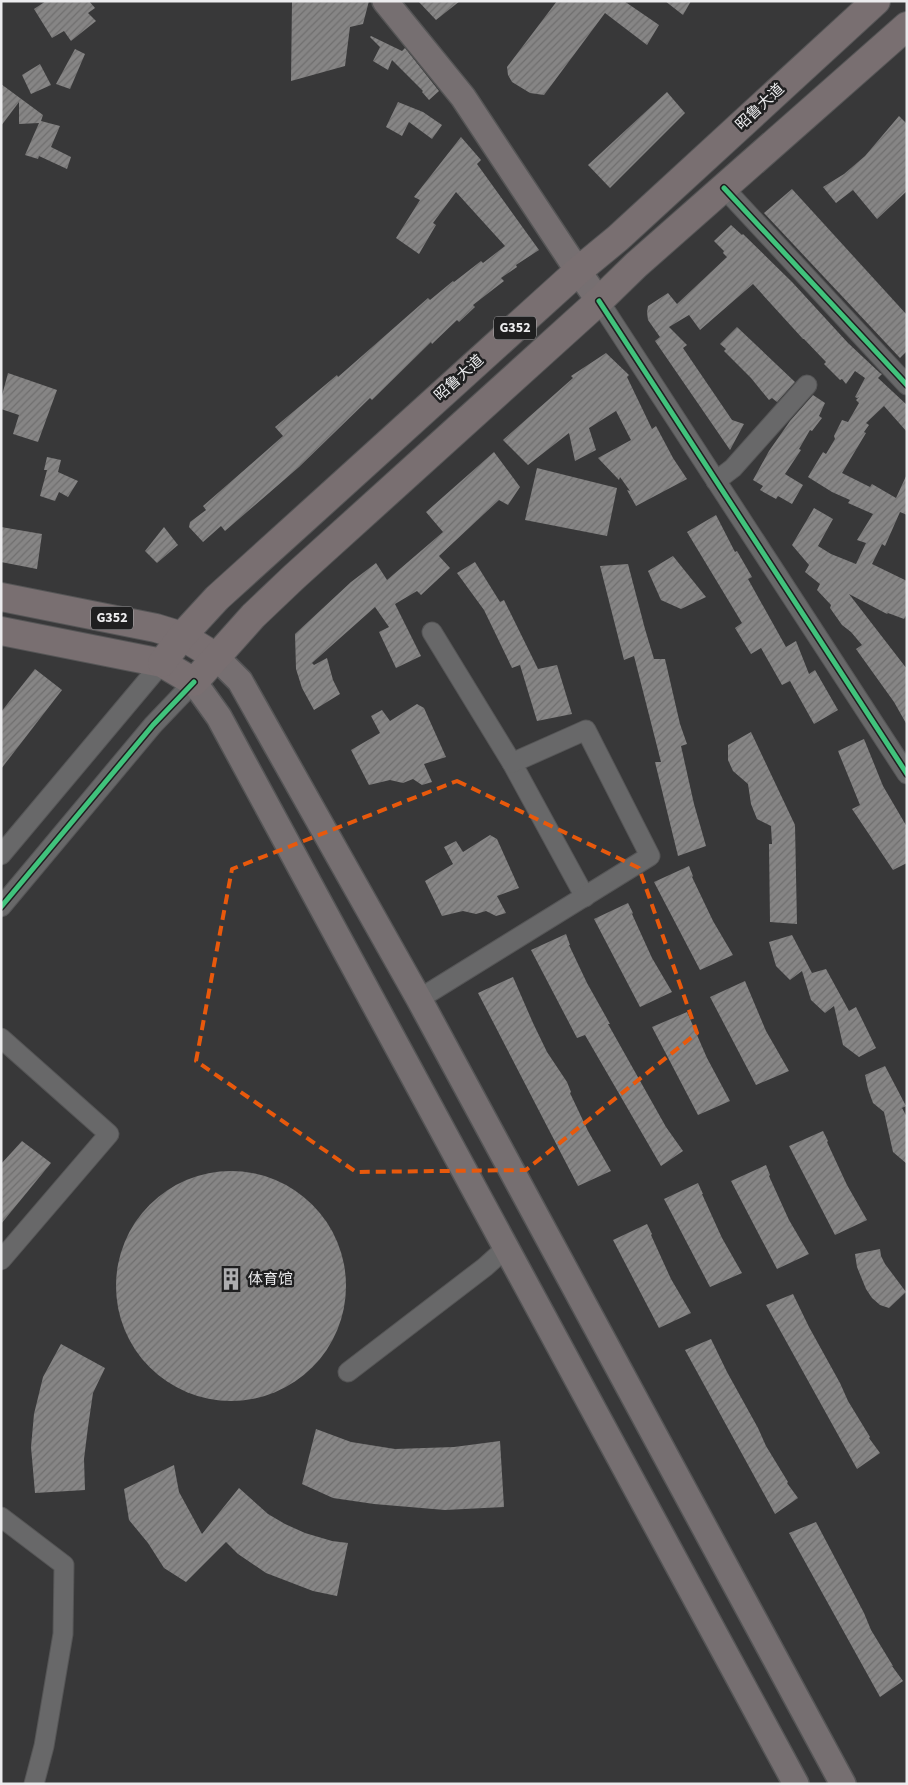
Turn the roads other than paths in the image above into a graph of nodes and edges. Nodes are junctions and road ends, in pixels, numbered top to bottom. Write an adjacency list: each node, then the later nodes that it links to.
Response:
1 (385, 1): 5 (main road)
2 (876, 1): 5 (highway, 昭鲁大道 / G352)
3 (907, 26): 4 (highway, G352)
4 (724, 188): 6 (highway, G352); 7 (street)
5 (578, 271): 6 (main road); 13 (highway, 昭鲁大道 / G352)
6 (599, 300): 9 (street); 14 (highway, G352)
7 (907, 385)
8 (807, 386): 9 (street)
9 (716, 481): 18 (street)
10 (1, 597): 13 (highway, G352)
11 (1, 631): 15 (highway, G352)
12 (432, 632): 17 (street)
13 (182, 636): 14 (highway, G352); 15 (highway, 昭鲁大道 / G352)
14 (216, 657): 16 (highway, G352); 22 (main road)
15 (162, 663): 16 (highway, G352); 19 (street)
16 (194, 682): 21 (street); 24 (main road)
17 (512, 763): 20 (street); 20 (street)
18 (907, 774)
19 (1, 855)
20 (585, 897): 22 (street)
21 (1, 907)
22 (419, 999): 30 (main road)
23 (1, 1038): 25 (street)
24 (506, 1248): 26 (street); 29 (main road)
25 (1, 1260)
26 (348, 1372)
27 (1, 1517): 28 (street)
28 (34, 1784)
29 (796, 1784)
30 (843, 1784)

